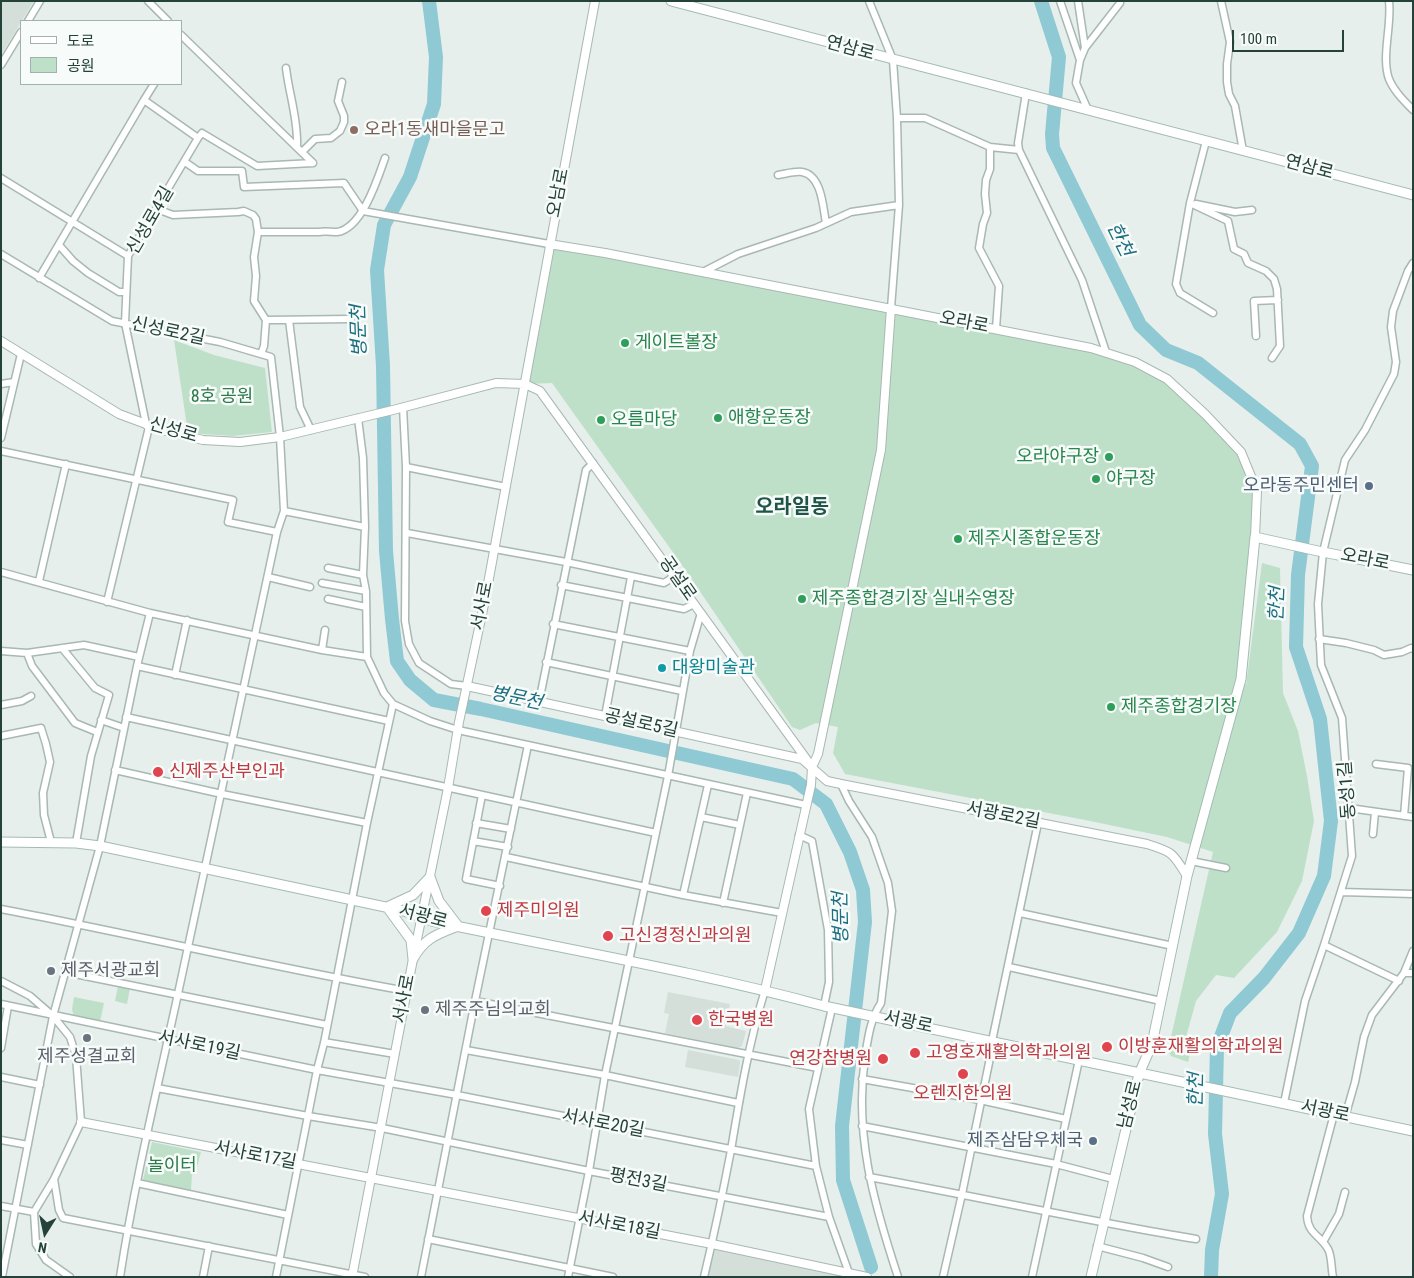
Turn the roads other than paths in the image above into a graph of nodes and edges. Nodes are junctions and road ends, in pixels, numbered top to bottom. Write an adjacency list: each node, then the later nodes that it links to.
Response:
1 (40, 1): 11 (street)
2 (148, 1): 12 (street)
3 (595, 1): 47 (street, 오남로)
4 (671, 1): 16 (main road, 연삼로)
5 (869, 1): 16 (street)
6 (1060, 1): 17 (street)
7 (1078, 1): 15 (street)
8 (1120, 1): 15 (street)
9 (1221, 1): 32 (street)
10 (1389, 1): 25 (street)
11 (29, 20)
12 (167, 20)
13 (20, 34): 18 (street)
14 (182, 36): 29 (street)
15 (1085, 48): 17 (street)
16 (893, 60): 22 (main road, 연삼로); 26 (street)
17 (1080, 60): 24 (street)
18 (1, 65)
19 (286, 68): 29 (street)
20 (342, 82): 33 (street)
21 (153, 85): 23 (street)
22 (1027, 94): 24 (main road, 연삼로); 31 (street)
23 (144, 100): 27 (street); 44 (street)
24 (1088, 110): 28 (main road, 연삼로)
25 (1413, 110)
26 (898, 118): 30 (street); 40 (street)
27 (198, 138): 33 (street); 35 (street, 신성로4길)
28 (1206, 141): 32 (main road, 연삼로); 39 (street)
29 (297, 145): 33 (street)
30 (990, 148): 31 (street); 62 (street)
31 (1019, 150): 65 (street)
32 (1243, 151): 38 (main road, 연삼로)
33 (302, 152)
34 (385, 158): 43 (street)
35 (185, 162): 41 (street, 신성로4길); 43 (street)
36 (778, 175): 45 (street)
37 (1, 178): 44 (street)
38 (1413, 195)
39 (1190, 203): 42 (street); 55 (street); 57 (street)
40 (899, 205): 45 (street); 56 (street)
41 (157, 209): 46 (street); 50 (street, 신성로4길)
42 (1252, 210)
43 (363, 211): 46 (street); 47 (street)
44 (73, 222): 48 (street); 50 (street)
45 (826, 224): 52 (street)
46 (258, 232): 59 (street)
47 (549, 244): 52 (street, 오라로); 71 (street, 오남로)
48 (59, 245): 53 (street); 54 (street)
49 (1, 254): 53 (street, 신성로2길)
50 (128, 256): 54 (street, 신성로4길)
51 (1413, 263): 90 (street, 동성1길)
52 (703, 272): 56 (street, 오라로)
53 (39, 278): 61 (street, 신성로2길)
54 (126, 292): 61 (street, 신성로4길)
55 (1278, 300): 63 (street); 68 (street)
56 (891, 308): 62 (street, 오라로); 148 (street)
57 (1213, 313)
58 (351, 318): 60 (street)
59 (266, 320): 60 (street); 67 (street)
60 (289, 320): 75 (street)
61 (124, 323): 67 (street, 신성로2길); 74 (street, 신성로4길)
62 (996, 330): 65 (street, 오라로)
63 (1256, 336)
64 (1, 341): 66 (street, 신성로)
65 (1106, 352): 88 (street, 오라로)
66 (21, 354): 69 (street); 74 (street, 신성로)
67 (260, 354): 76 (street)
68 (1272, 358)
69 (14, 382): 70 (street); 77 (street)
70 (1, 384)
71 (525, 384): 72 (street); 80 (street, 공설로); 83 (street, 서사로)
72 (403, 407): 73 (street, 신성로); 81 (street)
73 (361, 418): 75 (street, 신성로); 85 (street)
74 (147, 426): 76 (street, 신성로); 82 (street)
75 (311, 430): 76 (street, 신성로)
76 (280, 437): 84 (street)
77 (1, 438)
78 (1, 451): 79 (street)
79 (66, 464): 82 (street); 99 (street)
80 (593, 464): 91 (street); 96 (street, 공설로)
81 (406, 467): 83 (street); 87 (street)
82 (136, 479): 86 (street); 106 (street)
83 (506, 487): 89 (street, 서사로)
84 (284, 511): 85 (street); 86 (street)
85 (365, 527): 95 (street)
86 (278, 532): 97 (street)
87 (407, 533): 89 (street); 130 (street)
88 (1255, 536): 90 (main road, 오라로); 180 (main road, 남성로)
89 (494, 549): 91 (street); 130 (street, 서사로)
90 (1320, 552): 93 (main road, 오라로); 116 (street, 동성1길)
91 (566, 562): 98 (street); 101 (street)
92 (328, 568): 95 (street)
93 (1413, 570)
94 (1, 572): 99 (street)
95 (363, 575): 103 (street)
96 (675, 576): 98 (street); 107 (street, 공설로)
97 (268, 577): 102 (street); 114 (street)
98 (631, 577): 105 (street)
99 (39, 581): 106 (street)
100 (322, 583): 103 (street)
101 (561, 585): 105 (street); 112 (street)
102 (310, 586)
103 (366, 591): 108 (street)
104 (328, 598): 108 (street)
105 (627, 598): 107 (street); 115 (street)
106 (107, 602): 109 (street)
107 (694, 604): 110 (street, 공설로)
108 (366, 607): 124 (street)
109 (150, 613): 111 (street); 123 (street)
110 (701, 613): 121 (street); 148 (street, 공설로)
111 (187, 620): 114 (street); 127 (street)
112 (553, 624): 115 (street); 125 (street)
113 (325, 630): 120 (street)
114 (256, 635): 120 (street); 129 (street)
115 (620, 638): 121 (street); 128 (street)
116 (1319, 640): 118 (street); 160 (street, 동성1길)
117 (62, 648): 122 (street); 123 (street); 138 (street)
118 (1413, 649)
119 (1, 650): 122 (street)
120 (322, 650): 124 (street)
121 (690, 651): 131 (street)
122 (27, 653): 142 (street)
123 (139, 657): 126 (street)
124 (367, 657): 134 (street)
125 (546, 662): 128 (street); 133 (street)
126 (137, 666): 127 (street); 137 (street)
127 (175, 675): 129 (street)
128 (612, 676): 131 (street); 136 (street)
129 (244, 690): 139 (street); 145 (street)
130 (466, 690): 133 (street, 공설로5길); 140 (street, 서사로)
131 (682, 692): 143 (street)
132 (31, 696): 135 (street)
133 (539, 702): 136 (street, 공설로5길)
134 (393, 704): 139 (street); 140 (street)
135 (1, 705)
136 (605, 716): 143 (street, 공설로5길)
137 (126, 717): 141 (street); 145 (street)
138 (101, 720): 141 (street); 142 (street)
139 (389, 722): 151 (street)
140 (458, 726): 146 (street); 154 (street, 서사로)
141 (124, 728): 149 (street)
142 (97, 732): 176 (street)
143 (674, 734): 148 (street, 공설로5길); 150 (street)
144 (1, 736): 175 (street)
145 (232, 740): 151 (street); 156 (street)
146 (528, 745): 150 (street); 158 (street)
147 (1376, 764): 162 (street)
148 (812, 767): 153 (street, 서광로2길); 159 (street)
149 (115, 770): 156 (street); 177 (street)
150 (668, 773): 152 (street); 170 (street)
151 (379, 774): 154 (street); 165 (street)
152 (708, 784): 155 (street); 163 (street)
153 (841, 784): 167 (street, 서광로2길); 221 (street, 서광로)
154 (448, 788): 157 (street); 184 (street, 서사로)
155 (747, 793): 159 (street); 168 (street)
156 (222, 794): 165 (street); 182 (street)
157 (482, 795): 158 (street); 166 (street)
158 (517, 804): 169 (street); 170 (street)
159 (806, 806): 172 (street)
160 (1349, 808): 161 (street); 187 (street, 동성1길)
161 (1374, 812): 162 (street); 171 (street)
162 (1404, 816): 164 (street)
163 (701, 817): 168 (street); 189 (street)
164 (1413, 817)
165 (367, 823): 190 (street)
166 (476, 823): 169 (street); 173 (street)
167 (1038, 823): 183 (street, 서광로2길); 195 (street)
168 (740, 824): 191 (street)
169 (511, 829): 178 (street)
170 (656, 833): 186 (street)
171 (1374, 834)
172 (799, 835): 194 (street); 219 (street)
173 (473, 840): 178 (street); 185 (street)
174 (1, 842): 175 (main road, 서광로)
175 (51, 842): 176 (main road, 서광로)
176 (76, 843): 177 (main road, 서광로)
177 (100, 846): 182 (main road, 서광로); 197 (street)
178 (508, 847): 179 (street)
179 (506, 857): 185 (street); 186 (street)
180 (1191, 861): 181 (street); 183 (main road, 남성로)
181 (1226, 868)
182 (205, 869): 190 (main road, 서광로); 202 (street)
183 (1187, 876): 201 (main road, 남성로)
184 (430, 877): 192 (main road); 196 (street, 서사로); 198 (main road)
185 (500, 886): 199 (street)
186 (644, 887): 189 (street); 205 (street)
187 (1341, 892): 188 (street); 200 (street, 동성1길)
188 (1413, 894)
189 (684, 895): 191 (street)
190 (352, 900): 192 (main road, 서광로); 210 (street)
191 (723, 903): 194 (street)
192 (387, 907): 196 (main road, 서광로); 204 (main road)
193 (1, 909): 197 (street)
194 (782, 913): 213 (street)
195 (1020, 913): 201 (street); 206 (street)
196 (421, 918): 198 (main road, 서광로); 204 (street, 서사로)
197 (78, 924): 202 (street); 207 (street)
198 (458, 926): 199 (main road, 서광로); 204 (main road)
199 (489, 933): 205 (main road, 서광로); 216 (street)
200 (1324, 945): 212 (street); 244 (street, 동성1길)
201 (1173, 946): 217 (main road, 남성로)
202 (188, 947): 210 (street); 215 (street)
203 (1413, 951): 208 (street)
204 (413, 959): 214 (street, 서사로)
205 (630, 961): 213 (main road, 서광로); 223 (street)
206 (1008, 968): 217 (street); 225 (street)
207 (65, 972): 215 (street); 220 (street)
208 (1404, 973): 209 (street); 212 (street)
209 (1413, 973)
210 (336, 978): 214 (street); 222 (street)
211 (1, 981): 220 (street)
212 (1399, 981): 247 (street)
213 (765, 990): 219 (main road, 서광로); 230 (street)
214 (407, 991): 229 (street, 서사로)
215 (178, 994): 222 (street); 224 (street)
216 (475, 1001): 223 (street); 228 (street)
217 (1161, 1001): 234 (main road, 남성로)
218 (5, 1005): 220 (street, 서사로19길); 227 (street, 서사로19길)
219 (828, 1007): 221 (main road, 서광로); 232 (street)
220 (53, 1016): 224 (street, 서사로19길); 239 (street); 249 (street)
221 (873, 1016): 225 (main road, 서광로); 237 (street)
222 (327, 1025): 226 (street)
223 (615, 1027): 230 (street); 235 (street)
224 (168, 1040): 233 (street, 서사로19길); 240 (street)
225 (992, 1040): 231 (main road, 서광로); 242 (street)
226 (324, 1042): 229 (street); 233 (street)
227 (1, 1048)
228 (466, 1050): 235 (street); 241 (street)
229 (395, 1054): 238 (street, 서사로)
230 (749, 1055): 232 (street); 243 (street)
231 (1079, 1060): 234 (main road, 서광로); 248 (street)
232 (818, 1068): 262 (street)
233 (317, 1070): 238 (street, 서사로19길); 246 (street)
234 (1139, 1074): 244 (main road, 서광로); 267 (main road, 남성로)
235 (605, 1075): 243 (street); 250 (street)
236 (1, 1077): 239 (street)
237 (862, 1080): 242 (street); 251 (street)
238 (390, 1083): 241 (street, 서사로20길); 252 (street, 서사로)
239 (40, 1085): 257 (street)
240 (157, 1088): 246 (street, 평전3길); 254 (street)
241 (457, 1095): 250 (street, 서사로20길); 256 (street)
242 (980, 1100): 248 (street); 258 (street)
243 (738, 1103): 259 (street)
244 (1284, 1103): 245 (main road, 서광로)
245 (1334, 1114): 247 (main road, 서광로); 284 (street)
246 (308, 1116): 252 (street, 평전3길); 260 (street)
247 (1345, 1116): 253 (main road, 서광로)
248 (1066, 1119): 261 (street)
249 (81, 1122): 254 (street, 서사로17길); 266 (street)
250 (597, 1123): 259 (street, 서사로20길); 263 (street)
251 (862, 1126): 258 (street); 264 (street)
252 (382, 1128): 256 (street, 평전3길); 265 (street, 서사로)
253 (1413, 1131)
254 (146, 1134): 260 (street, 서사로17길); 268 (street)
255 (1, 1140): 257 (street)
256 (448, 1143): 263 (street, 평전3길); 269 (street)
257 (28, 1145): 274 (street)
258 (971, 1146): 261 (street); 271 (street)
259 (731, 1150): 262 (street, 서사로20길); 272 (street)
260 (298, 1164): 265 (street, 서사로17길); 277 (street)
261 (1056, 1164): 267 (street); 275 (street)
262 (816, 1166): 278 (street)
263 (589, 1172): 272 (street, 평전3길); 279 (street)
264 (869, 1177): 271 (street); 305 (street)
265 (371, 1178): 269 (street, 서사로18길); 293 (street, 서사로)
266 (54, 1179): 276 (street); 281 (street)
267 (1113, 1179): 280 (main road, 남성로)
268 (136, 1183): 277 (street); 281 (street)
269 (438, 1191): 279 (street, 서사로18길); 282 (street)
270 (1345, 1192): 284 (street)
271 (962, 1194): 275 (street); 306 (street)
272 (721, 1196): 278 (street, 평전3길); 285 (street)
273 (1, 1206): 274 (street)
274 (16, 1208): 276 (street); 289 (street)
275 (1047, 1211): 280 (street); 307 (street)
276 (34, 1212): 295 (street)
277 (288, 1215): 288 (street)
278 (829, 1217): 292 (street)
279 (580, 1219): 285 (street, 서사로18길); 291 (street)
280 (1102, 1223): 283 (street); 287 (main road, 남성로)
281 (127, 1230): 286 (street); 296 (street)
282 (428, 1239): 291 (street); 300 (street)
283 (1196, 1239)
284 (1323, 1242): 309 (street)
285 (712, 1244): 292 (street, 서사로18길); 303 (street)
286 (209, 1246): 288 (street); 297 (street)
287 (1097, 1246): 290 (street); 308 (main road, 남성로)
288 (280, 1260): 293 (street); 298 (street)
289 (3, 1263): 294 (street)
290 (1168, 1267)
291 (570, 1269): 301 (street); 302 (street)
292 (849, 1275): 304 (street, 서사로18길)
293 (352, 1276): 299 (street)
294 (2, 1277)
295 (70, 1277)
296 (120, 1277)
297 (202, 1277)
298 (276, 1277)
299 (365, 1277)
300 (421, 1277)
301 (568, 1277)
302 (613, 1277)
303 (704, 1277)
304 (864, 1277)
305 (898, 1277)
306 (943, 1277)
307 (1032, 1277)
308 (1091, 1277)
309 (1333, 1277)

